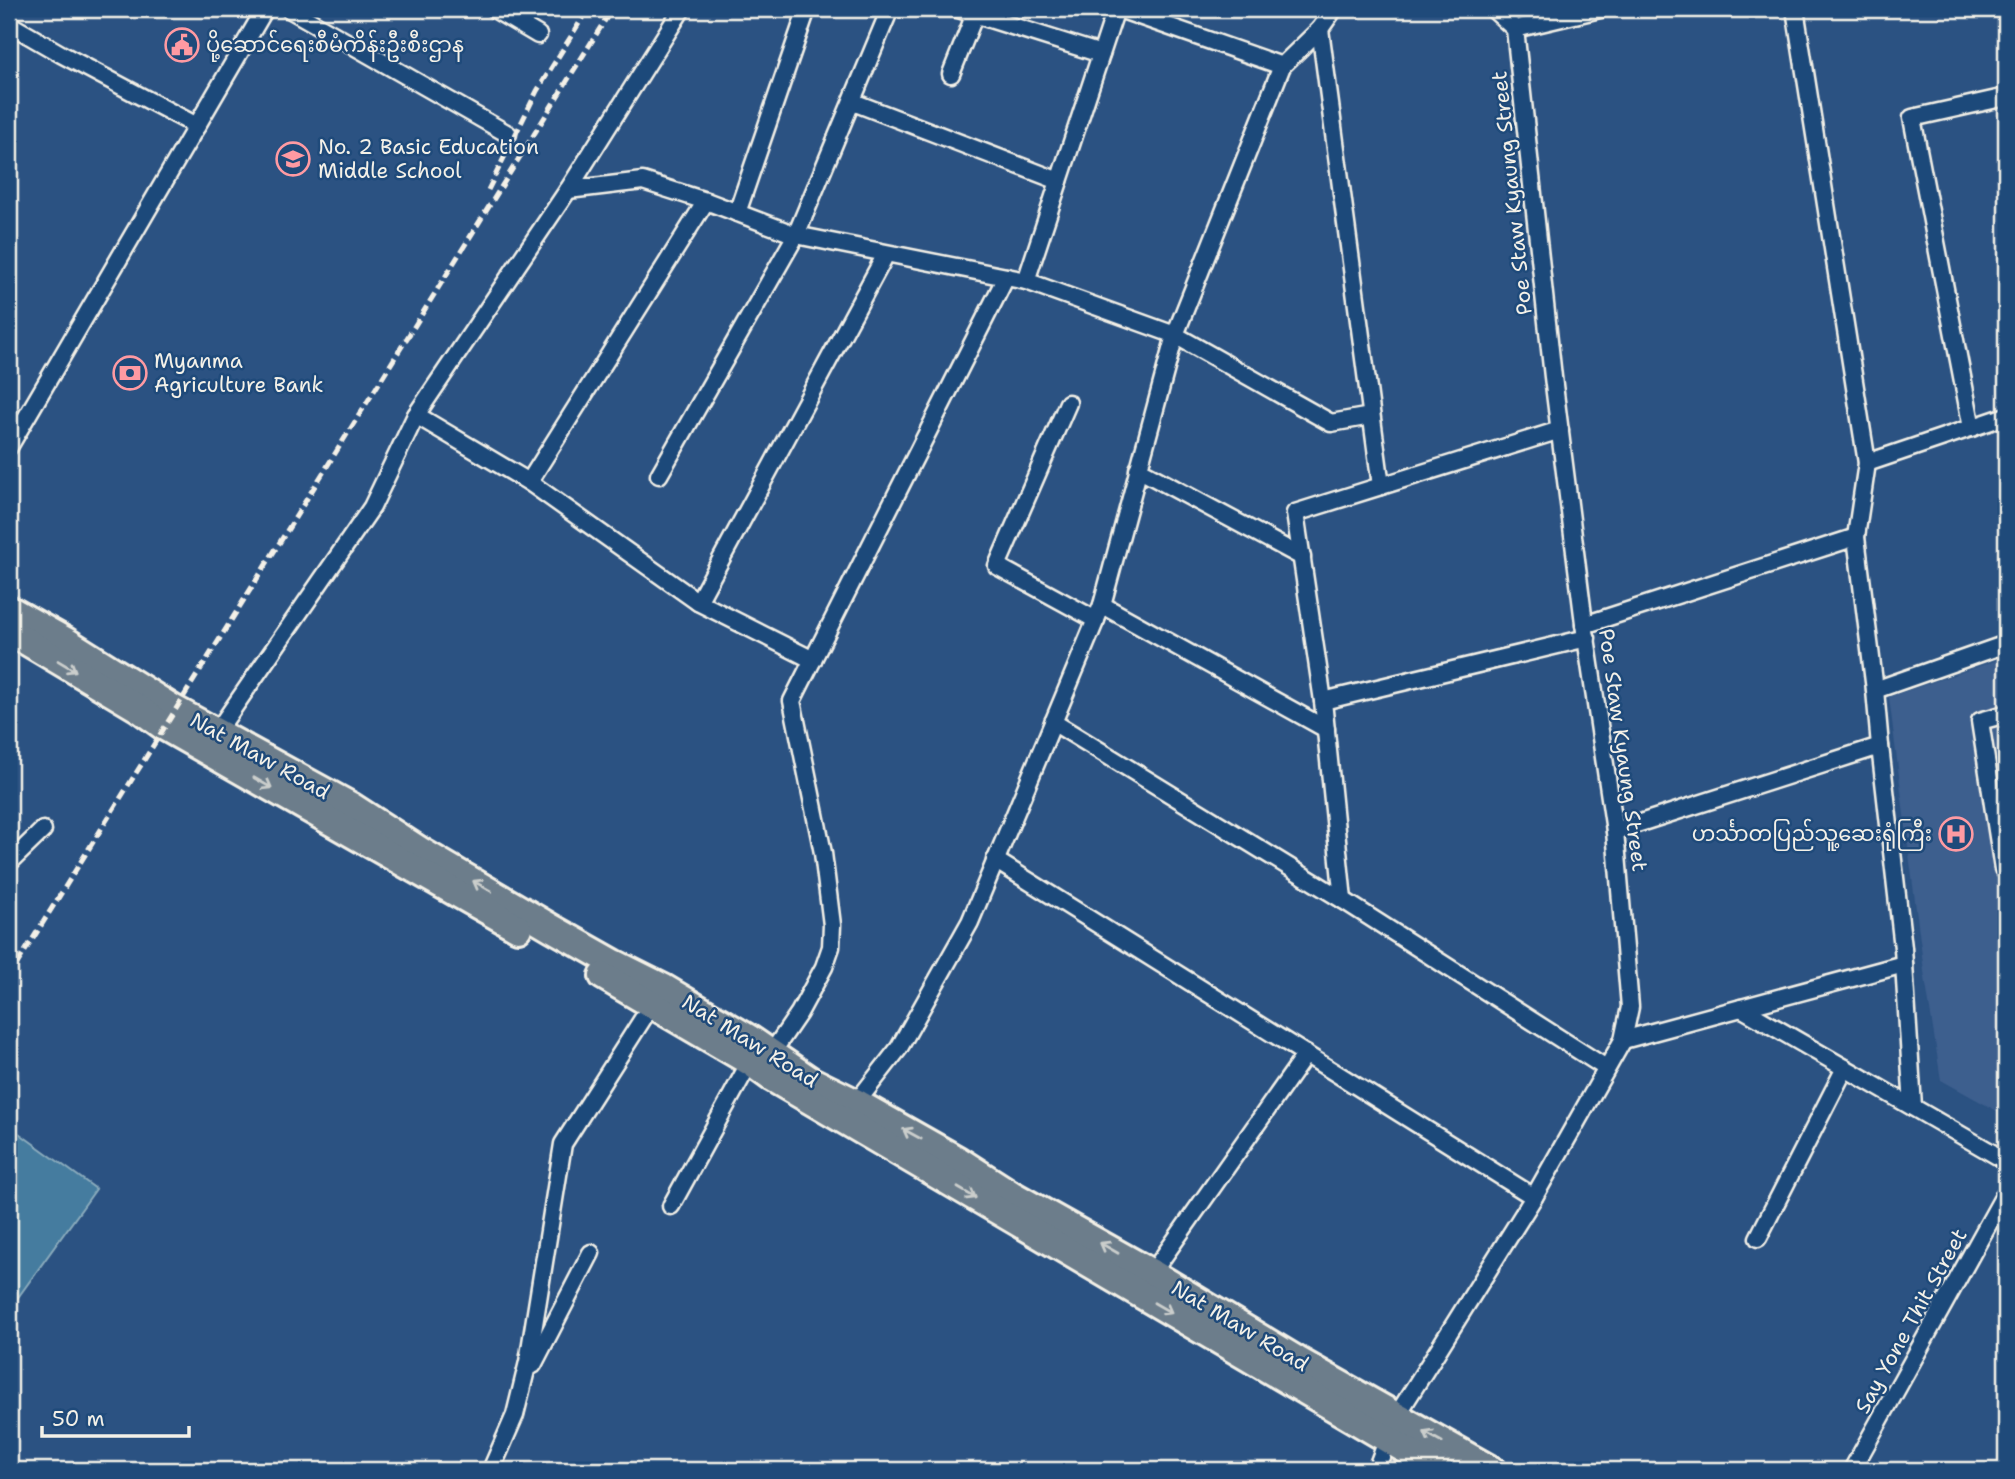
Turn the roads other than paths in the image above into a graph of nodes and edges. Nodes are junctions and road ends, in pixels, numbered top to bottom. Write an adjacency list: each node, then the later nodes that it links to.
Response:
1 (265, 9): 23 (street)
2 (289, 9): 24 (street)
3 (494, 9): 17 (street)
4 (682, 9): 26 (street)
5 (807, 9): 28 (street)
6 (890, 9): 22 (street)
7 (958, 9): 13 (street)
8 (1118, 9): 18 (street); 19 (street)
9 (1334, 9): 15 (street)
10 (1493, 9): 16 (street)
11 (1600, 9): 16 (street)
12 (1795, 9): 41 (street)
13 (975, 14): 18 (street); 20 (street)
14 (9, 24): 23 (street)
15 (1320, 29): 19 (street); 36 (street)
16 (1515, 29): 39 (street, Poe Staw Kyaung Street)
17 (538, 34)
18 (1101, 54): 25 (street)
19 (1282, 66): 33 (street)
20 (951, 74)
21 (2006, 97): 38 (street)
22 (853, 102): 25 (street); 29 (street)
23 (197, 126): 40 (street)
24 (508, 134)
25 (1059, 181): 32 (street)
26 (568, 190): 27 (street); 35 (street)
27 (706, 201): 28 (street); 44 (street)
28 (737, 214): 29 (street)
29 (796, 235): 30 (street); 43 (street)
30 (886, 254): 31 (street); 48 (street)
31 (1006, 277): 32 (street); 54 (street)
32 (1026, 281): 33 (street)
33 (1175, 335): 36 (street); 42 (street)
34 (1068, 403): 50 (street)
35 (416, 415): 44 (street); 60 (street)
36 (1371, 416): 45 (street)
37 (2006, 416): 38 (street)
38 (1972, 428): 41 (street)
39 (1560, 430): 45 (street); 52 (street, Poe Staw Kyaung Street)
40 (9, 447)
41 (1867, 463): 46 (street)
42 (1138, 469): 47 (street); 50 (street)
43 (659, 475)
44 (529, 482): 48 (street)
45 (1381, 486): 47 (street)
46 (1856, 537): 52 (street); 55 (street)
47 (1302, 557): 56 (street)
48 (698, 601): 54 (street)
49 (9, 609): 60 (main road, Nat Maw Road)
50 (1099, 612): 58 (street); 59 (street)
51 (9, 631): 69 (main road, Nat Maw Road, one-way to 69)
52 (1586, 631): 56 (street); 63 (street, Poe Staw Kyaung Street)
53 (2006, 644): 55 (street)
54 (813, 660): 73 (street)
55 (1875, 690): 61 (street)
56 (1323, 701): 59 (street)
57 (2006, 714): 66 (street)
58 (1052, 722): 64 (street); 67 (street)
59 (1326, 729): 67 (street)
60 (216, 733): 69 (main road, Nat Maw Road, one-way to 60)
61 (1880, 746): 63 (street); 68 (street)
62 (43, 830): 65 (street)
63 (1615, 831): 71 (street, Poe Staw Kyaung Street)
64 (995, 860): 72 (street); 77 (street)
65 (9, 863)
66 (2003, 869)
67 (1343, 900): 74 (street)
68 (1904, 964): 70 (street); 76 (street)
69 (658, 996): 73 (main road, Nat Maw Road); 85 (street)
70 (1741, 1008): 71 (street); 75 (street)
71 (1623, 1040): 74 (street, Poe Staw Kyaung Street)
72 (1306, 1054): 80 (street); 84 (street)
73 (760, 1058): 77 (main road, Nat Maw Road); 81 (street)
74 (1606, 1068): 80 (street, Poe Staw Kyaung Street)
75 (1845, 1068): 76 (street); 82 (street)
76 (1913, 1107): 78 (street)
77 (852, 1113): 84 (main road, Nat Maw Road, one-way to 77); 86 (main road, Nat Maw Road, one-way to 86)
78 (2006, 1161)
79 (2006, 1192): 91 (street, Say Yone Thit Street)
80 (1534, 1197): 86 (street, Poe Staw Kyaung Street)
81 (671, 1206)
82 (1758, 1238)
83 (591, 1254): 85 (street)
84 (1152, 1273): 86 (main road, Nat Maw Road)
85 (522, 1386): 87 (street)
86 (1392, 1428): 88 (street, Poe Staw Kyaung Street); 89 (main road, Nat Maw Road); 90 (main road, Nat Maw Road, one-way to 86)
87 (491, 1470)
88 (1376, 1470)
89 (1440, 1470)
90 (1492, 1470)
91 (1852, 1470)

